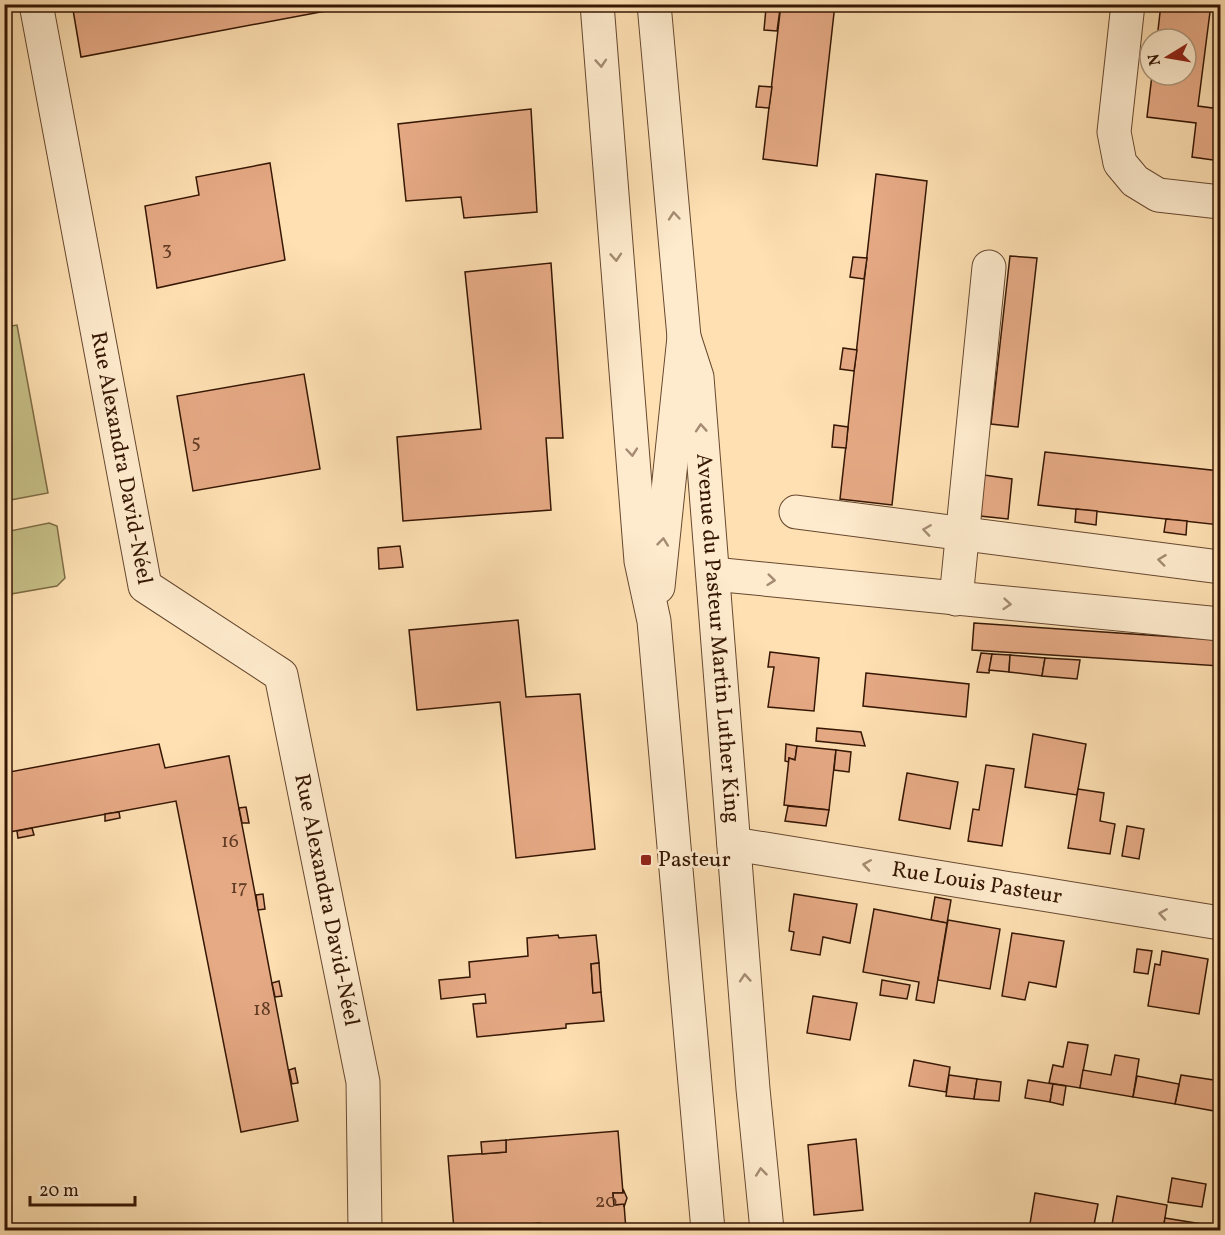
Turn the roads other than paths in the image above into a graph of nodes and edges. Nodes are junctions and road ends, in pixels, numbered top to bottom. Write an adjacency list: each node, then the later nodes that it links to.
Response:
1 (36, 4): 17 (street, Rue Alexandra David-Néel)
2 (597, 4): 13 (street, Avenue du Pasteur Martin Luther King, one-way to 13)
3 (654, 4): 7 (street, Avenue du Pasteur Martin Luther King, one-way to 3)
4 (1128, 4): 5 (street)
5 (1221, 202)
6 (989, 267): 9 (street)
7 (684, 337): 11 (street, Avenue du Pasteur Martin Luther King, one-way to 7); 13 (street, Avenue du Pasteur Martin Luther King, one-way to 7)
8 (796, 512): 9 (street, one-way to 8)
9 (960, 535): 10 (street, one-way to 9); 12 (street)
10 (1221, 567)
11 (713, 574): 12 (street, one-way to 12); 15 (street, Avenue du Pasteur Martin Luther King)
12 (956, 599): 14 (street, one-way to 14)
13 (654, 621): 18 (street, Avenue du Pasteur Martin Luther King)
14 (1221, 624)
15 (734, 844): 16 (street, Rue Louis Pasteur, one-way to 15); 19 (street, Avenue du Pasteur Martin Luther King, one-way to 15)
16 (1221, 923)
17 (365, 1230)
18 (708, 1230)
19 (767, 1230)

